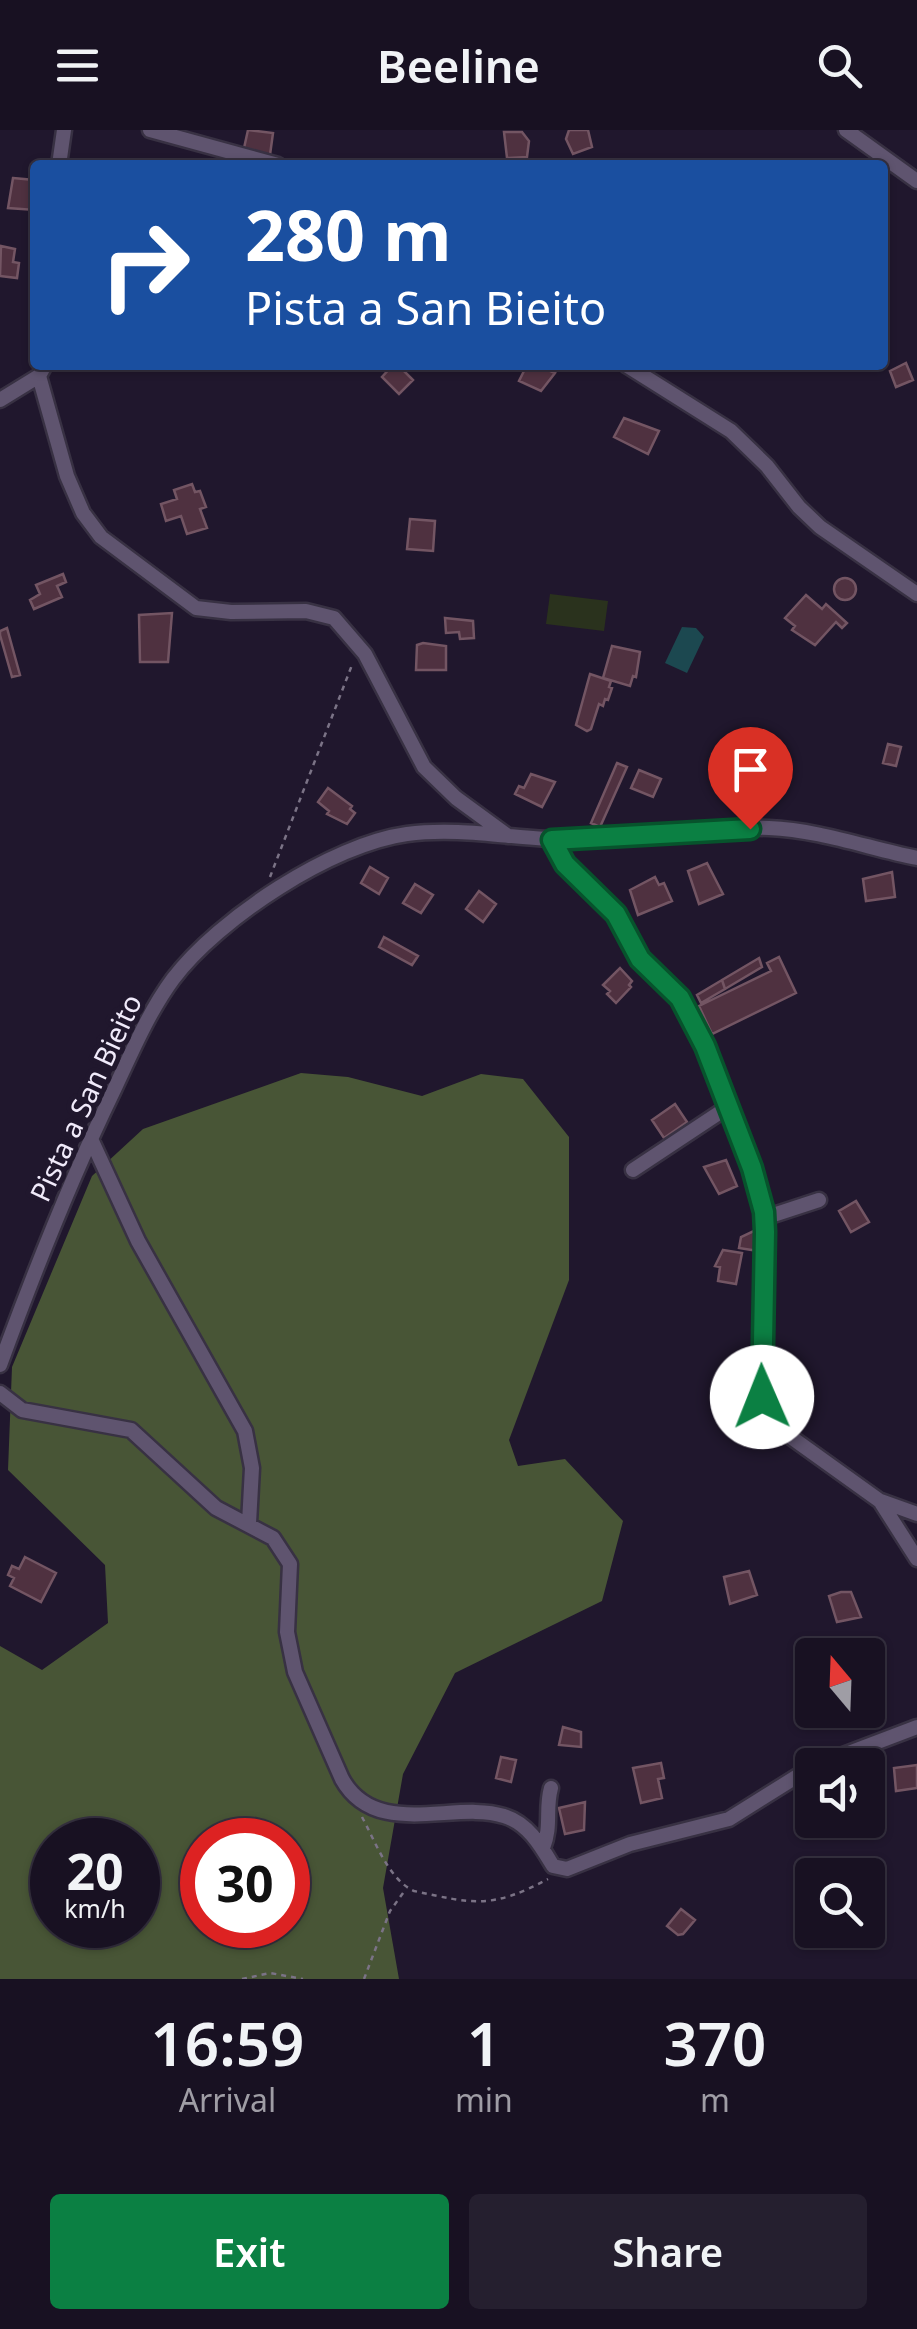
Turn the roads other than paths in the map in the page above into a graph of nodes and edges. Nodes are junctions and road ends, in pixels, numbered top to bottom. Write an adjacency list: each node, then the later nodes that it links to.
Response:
1 (64, 130): 4 (street)
2 (150, 130): 5 (street)
3 (846, 130): 6 (street)
4 (60, 160)
5 (260, 160)
6 (888, 160)
7 (888, 160): 8 (street)
8 (917, 181)
9 (634, 370): 12 (street)
10 (42, 371): 11 (street); 13 (street)
11 (0, 400)
12 (917, 594)
13 (509, 836): 14 (street, Pista a San Bieito); 17 (street, Pista a San Bieito)
14 (552, 840): 15 (street, Pista a San Bieito); 16 (street)
15 (917, 858)
16 (728, 1107): 18 (street); 20 (street)
17 (91, 1138): 21 (street, Pista a San Bieito); 25 (street)
18 (633, 1170)
19 (819, 1200): 20 (street)
20 (764, 1218): 23 (street)
21 (0, 1364)
22 (0, 1393): 25 (street)
23 (880, 1501): 24 (street); 26 (street)
24 (917, 1514)
25 (249, 1524): 31 (street)
26 (917, 1559)
27 (917, 1727): 28 (street)
28 (862, 1748)
29 (795, 1778): 31 (street)
30 (551, 1788): 31 (street)
31 (543, 1848)

